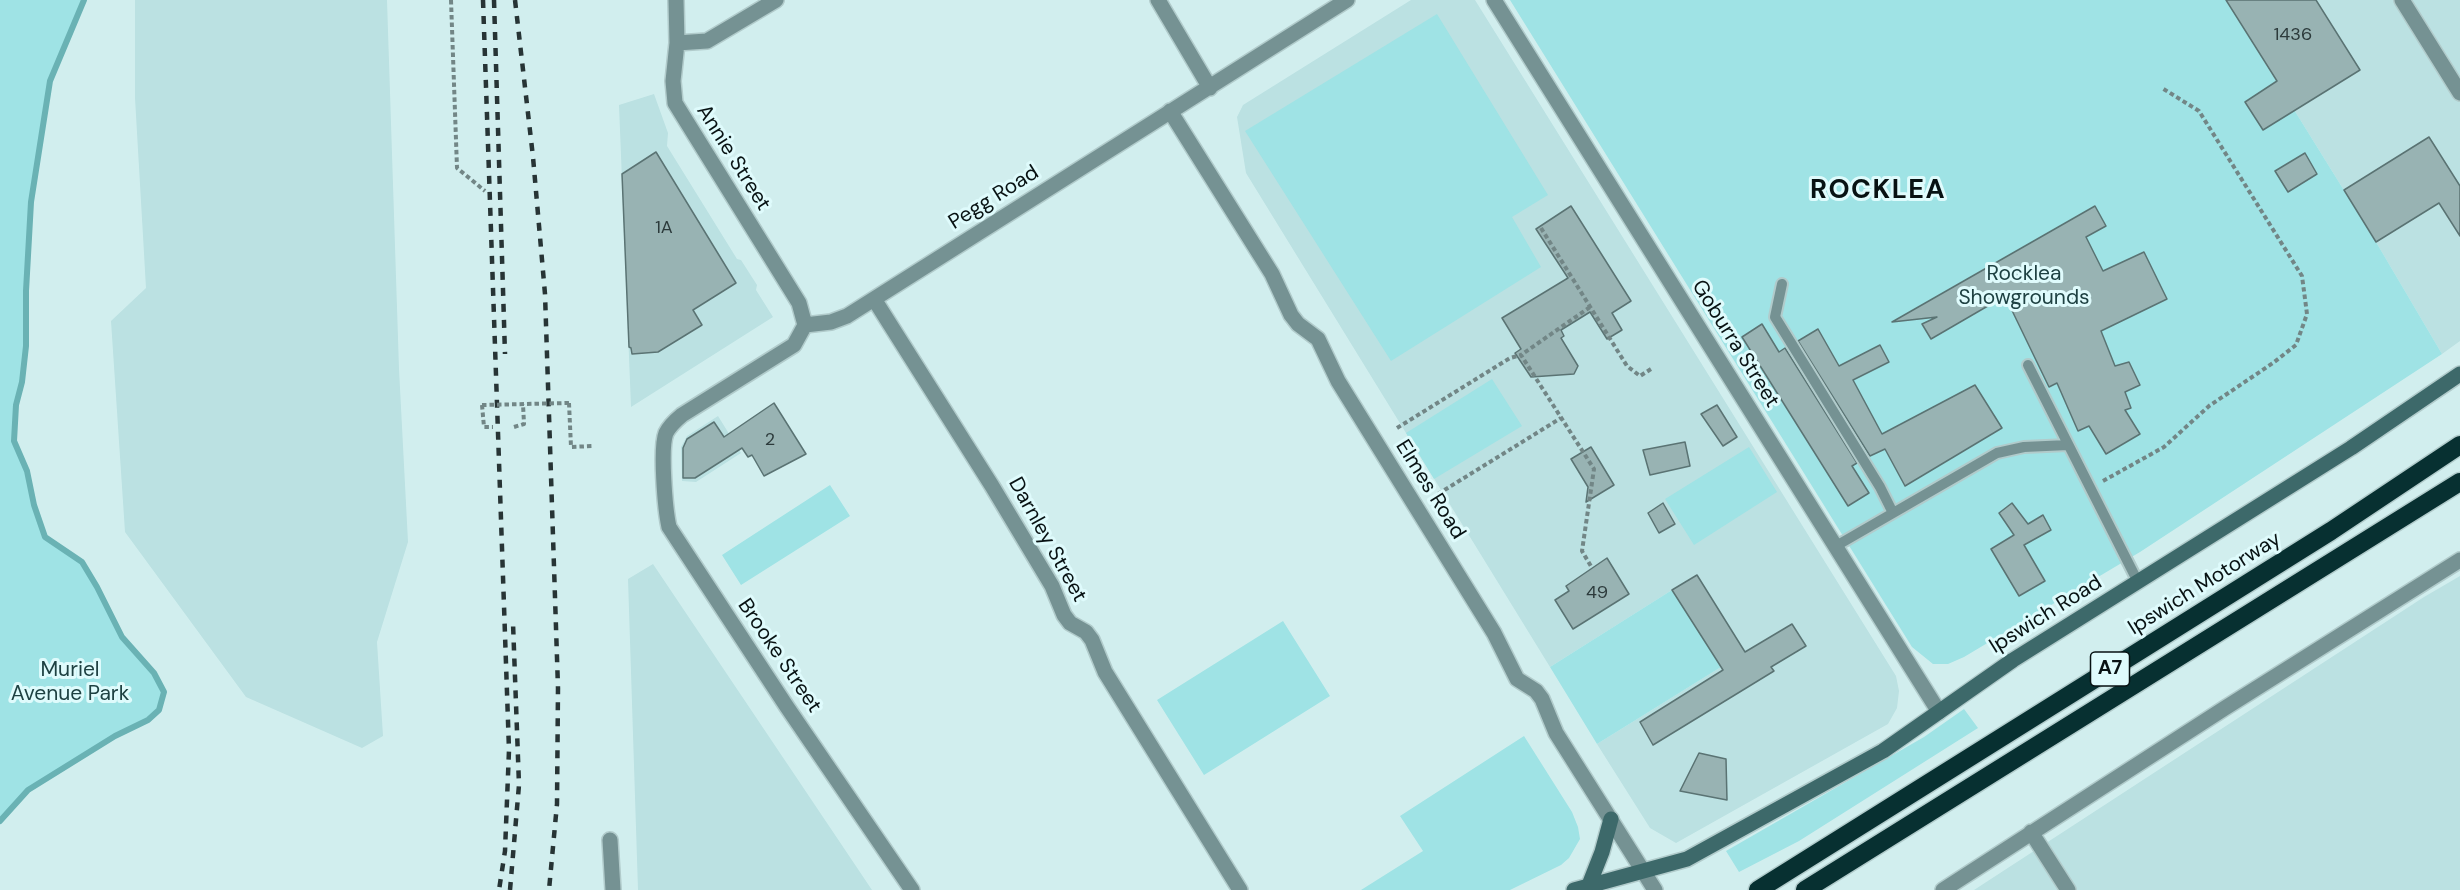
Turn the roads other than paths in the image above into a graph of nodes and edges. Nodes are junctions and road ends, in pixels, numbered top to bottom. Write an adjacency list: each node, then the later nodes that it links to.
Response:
1 (676, 0): 7 (street, Annie Street)
2 (776, 0): 7 (street)
3 (1158, 0): 8 (street)
4 (1347, 0): 8 (street, Pegg Road)
5 (1494, 0): 20 (street, Goburra Street)
6 (2402, 0): 9 (street)
7 (677, 43): 13 (street, Annie Street)
8 (1210, 87): 10 (street, Pegg Road)
9 (2460, 93)
10 (1170, 111): 12 (street, Pegg Road); 24 (street, Elmes Road)
11 (1782, 284): 19 (lane)
12 (874, 299): 13 (street, Pegg Road); 31 (street, Darnley Street)
13 (805, 325): 30 (street, Brooke Street)
14 (2028, 365): 16 (lane)
15 (2460, 374): 22 (street, Ipswich Road)
16 (2068, 445): 19 (lane); 22 (lane)
17 (2460, 446): 33 (highway, Ipswich Motorway / A7)
18 (2460, 482): 34 (highway, A7)
19 (1893, 513): 20 (lane)
20 (1836, 546): 23 (street, Goburra Street)
21 (2460, 560): 25 (street)
22 (2138, 582): 23 (street, Ipswich Road)
23 (1939, 712): 27 (street, Ipswich Road)
24 (1611, 819): 27 (street, Elmes Road); 28 (street)
25 (2031, 832): 35 (street); 36 (street)
26 (610, 840): 29 (street)
27 (1644, 871): 28 (street, Ipswich Road); 32 (street, Elmes Road)
28 (1582, 887)
29 (613, 890)
30 (912, 890)
31 (1240, 890)
32 (1655, 890)
33 (1758, 890)
34 (1806, 890)
35 (1943, 890)
36 (2068, 890)

